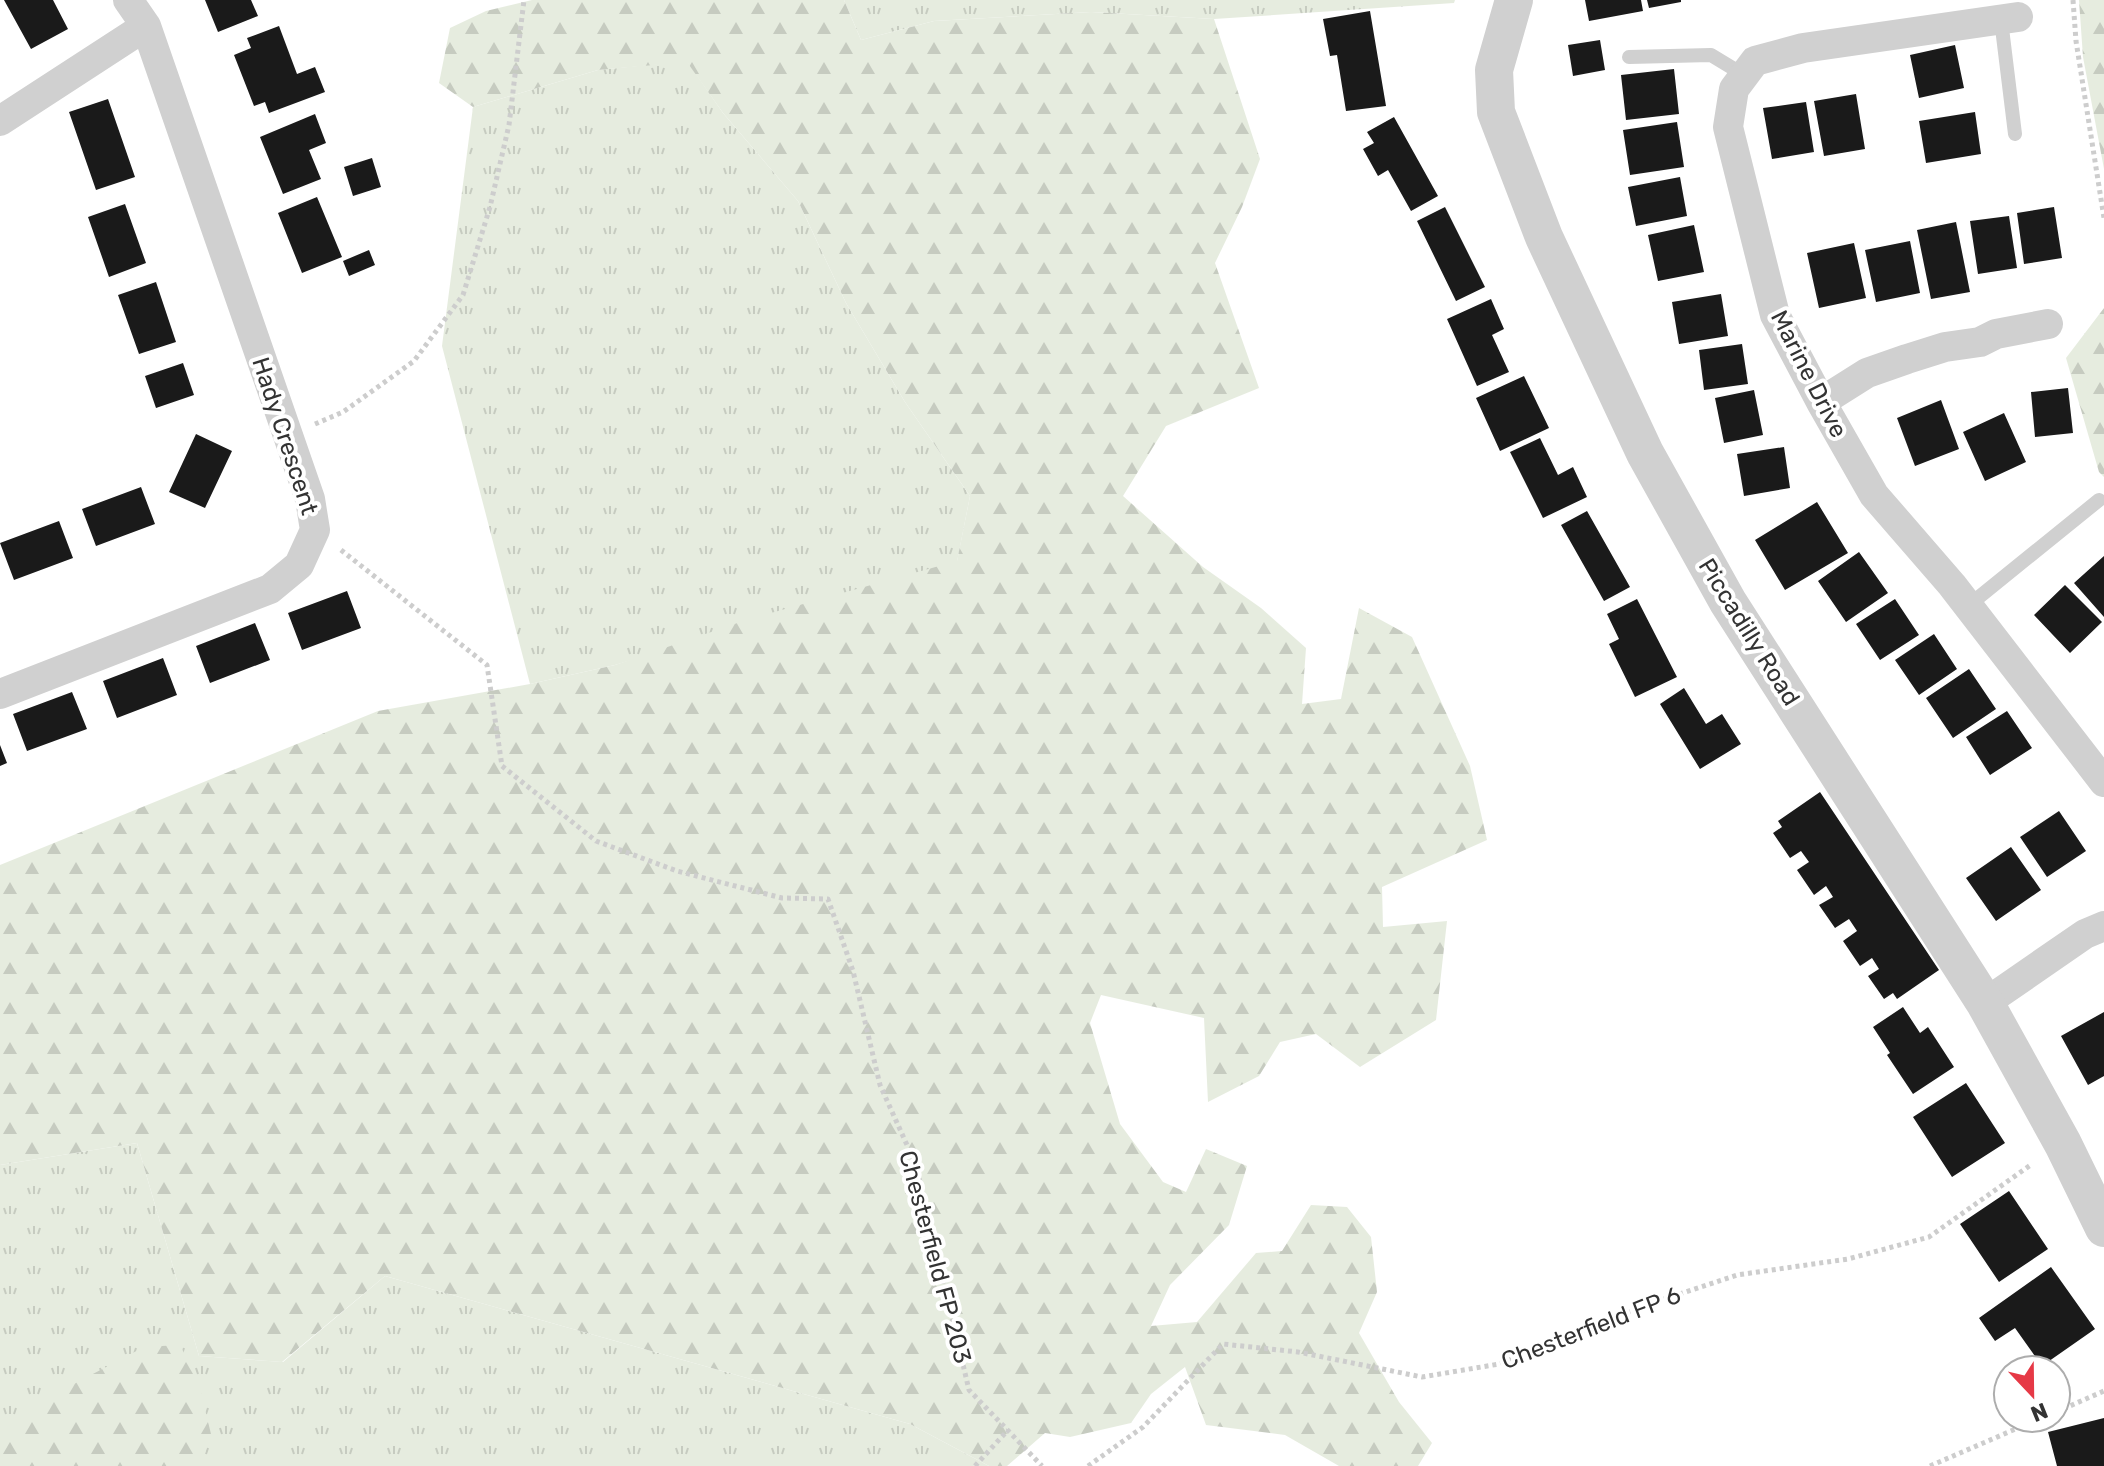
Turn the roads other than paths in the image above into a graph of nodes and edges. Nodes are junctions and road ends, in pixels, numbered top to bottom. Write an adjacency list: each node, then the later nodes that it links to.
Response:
1 (128, 0): 4 (street, Hady Crescent)
2 (1514, 0): 16 (street, Piccadilly Road)
3 (2009, 19): 6 (street); 8 (lane)
4 (146, 26): 7 (street); 13 (street, Hady Crescent)
5 (1629, 57): 6 (lane)
6 (1744, 75): 10 (street, Marine Drive)
7 (0, 121)
8 (2015, 134)
9 (2048, 324): 10 (street)
10 (1821, 402): 12 (street, Marine Drive)
11 (2099, 500): 12 (lane)
12 (1968, 606): 14 (street, Marine Drive)
13 (0, 694)
14 (2104, 782)
15 (2104, 926): 16 (street)
16 (1985, 1003): 17 (street, Piccadilly Road)
17 (2104, 1228)

